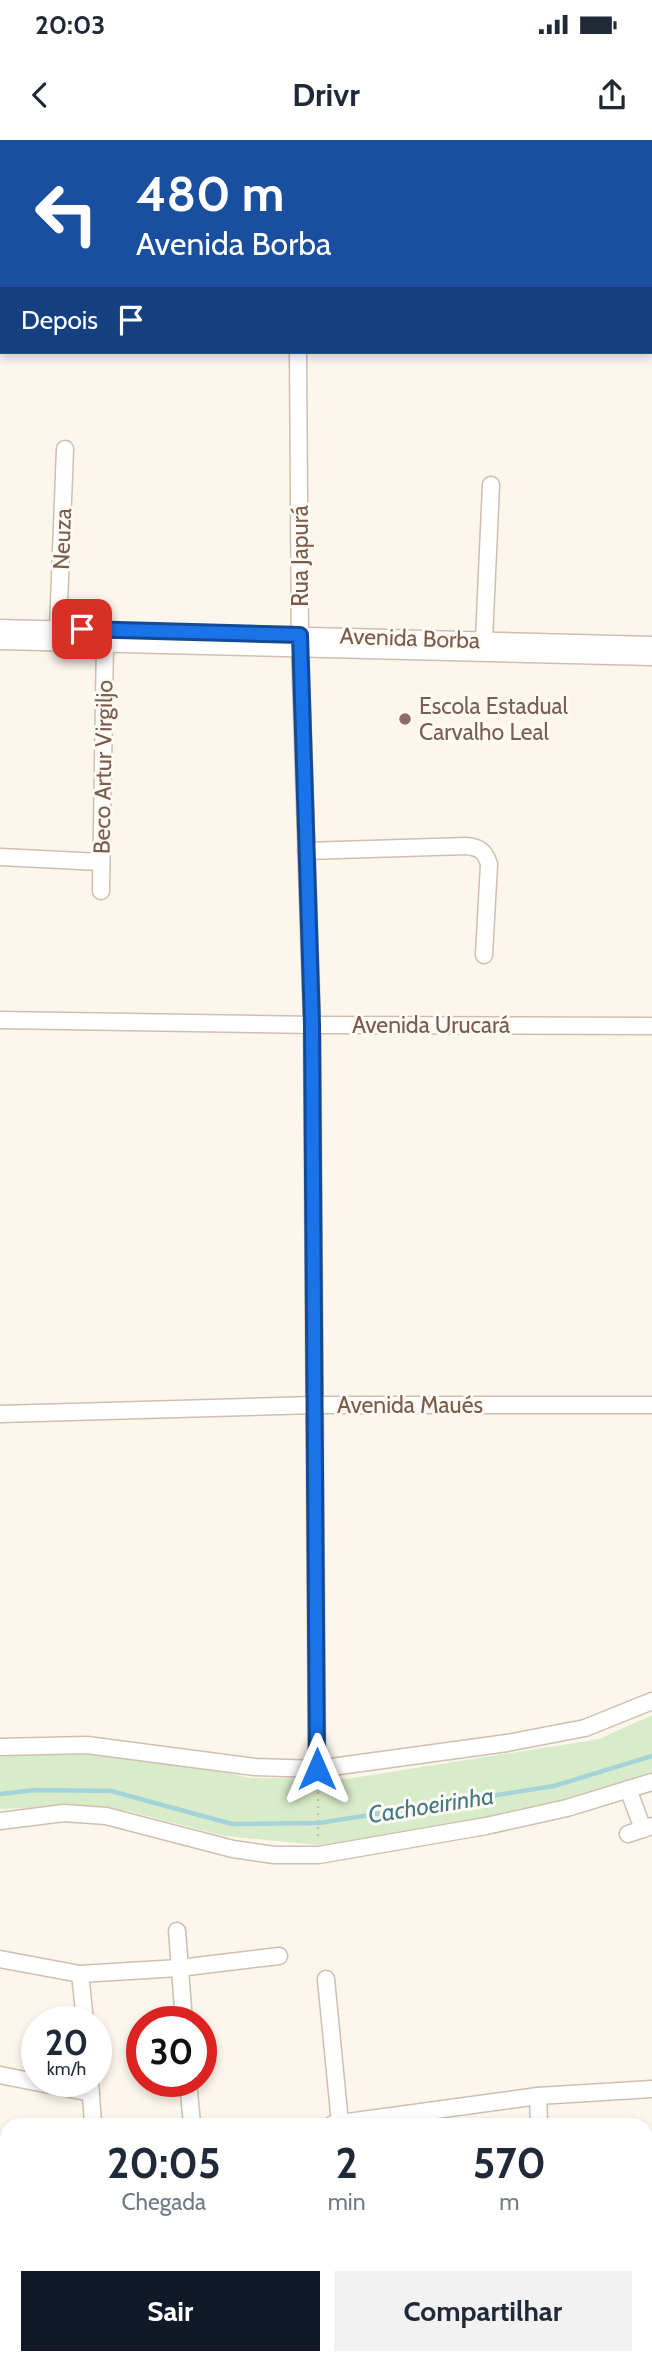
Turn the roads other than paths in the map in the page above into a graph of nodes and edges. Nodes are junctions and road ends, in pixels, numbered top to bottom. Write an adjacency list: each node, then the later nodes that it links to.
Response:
1 (298, 354): 8 (street, Rua Japurá)
2 (65, 449): 5 (street, Neuza)
3 (491, 485): 6 (street)
4 (0, 628): 5 (street, Avenida Borba)
5 (58, 629): 8 (street, Avenida Borba)
6 (484, 640): 8 (street, Avenida Borba); 10 (street, Avenida Borba)
7 (0, 641): 9 (street, Avenida Borba)
8 (300, 641): 9 (street, Avenida Borba); 11 (street, Avenida Borba); 12 (street, Rua Japurá)
9 (105, 642): 14 (street, Beco Artur Virgiljo)
10 (652, 645)
11 (652, 657)
12 (306, 851): 16 (street); 18 (street, Rua Japurá)
13 (0, 857): 14 (street)
14 (101, 862): 15 (street, Beco Artur Virgiljo)
15 (101, 891)
16 (484, 955)
17 (0, 1020): 18 (street, Avenida Urucará)
18 (312, 1025): 19 (street, Avenida Urucará); 20 (street, Rua Japurá)
19 (652, 1026)
20 (314, 1405): 21 (street, Avenida Maués); 22 (street, Avenida Maués); 25 (street, Rua Japurá)
21 (652, 1405)
22 (0, 1414)
23 (652, 1702): 25 (street)
24 (0, 1747): 25 (street)
25 (317, 1769)
26 (652, 1782): 27 (street)
27 (628, 1789): 28 (street); 29 (street)
28 (0, 1821)
29 (641, 1830)
30 (177, 1931): 33 (street)
31 (279, 1956): 33 (street)
32 (0, 1959): 34 (street)
33 (179, 1968): 34 (street); 37 (street)
34 (80, 1974): 36 (street)
35 (326, 1979): 46 (street)
36 (83, 2006)
37 (183, 2006)
38 (0, 2075): 39 (street)
39 (21, 2078)
40 (652, 2089): 41 (street)
41 (538, 2096): 47 (street); 48 (street)
42 (92, 2097): 44 (street)
43 (189, 2097): 45 (street)
44 (93, 2118)
45 (191, 2118)
46 (337, 2118)
47 (380, 2118)
48 (539, 2118)

